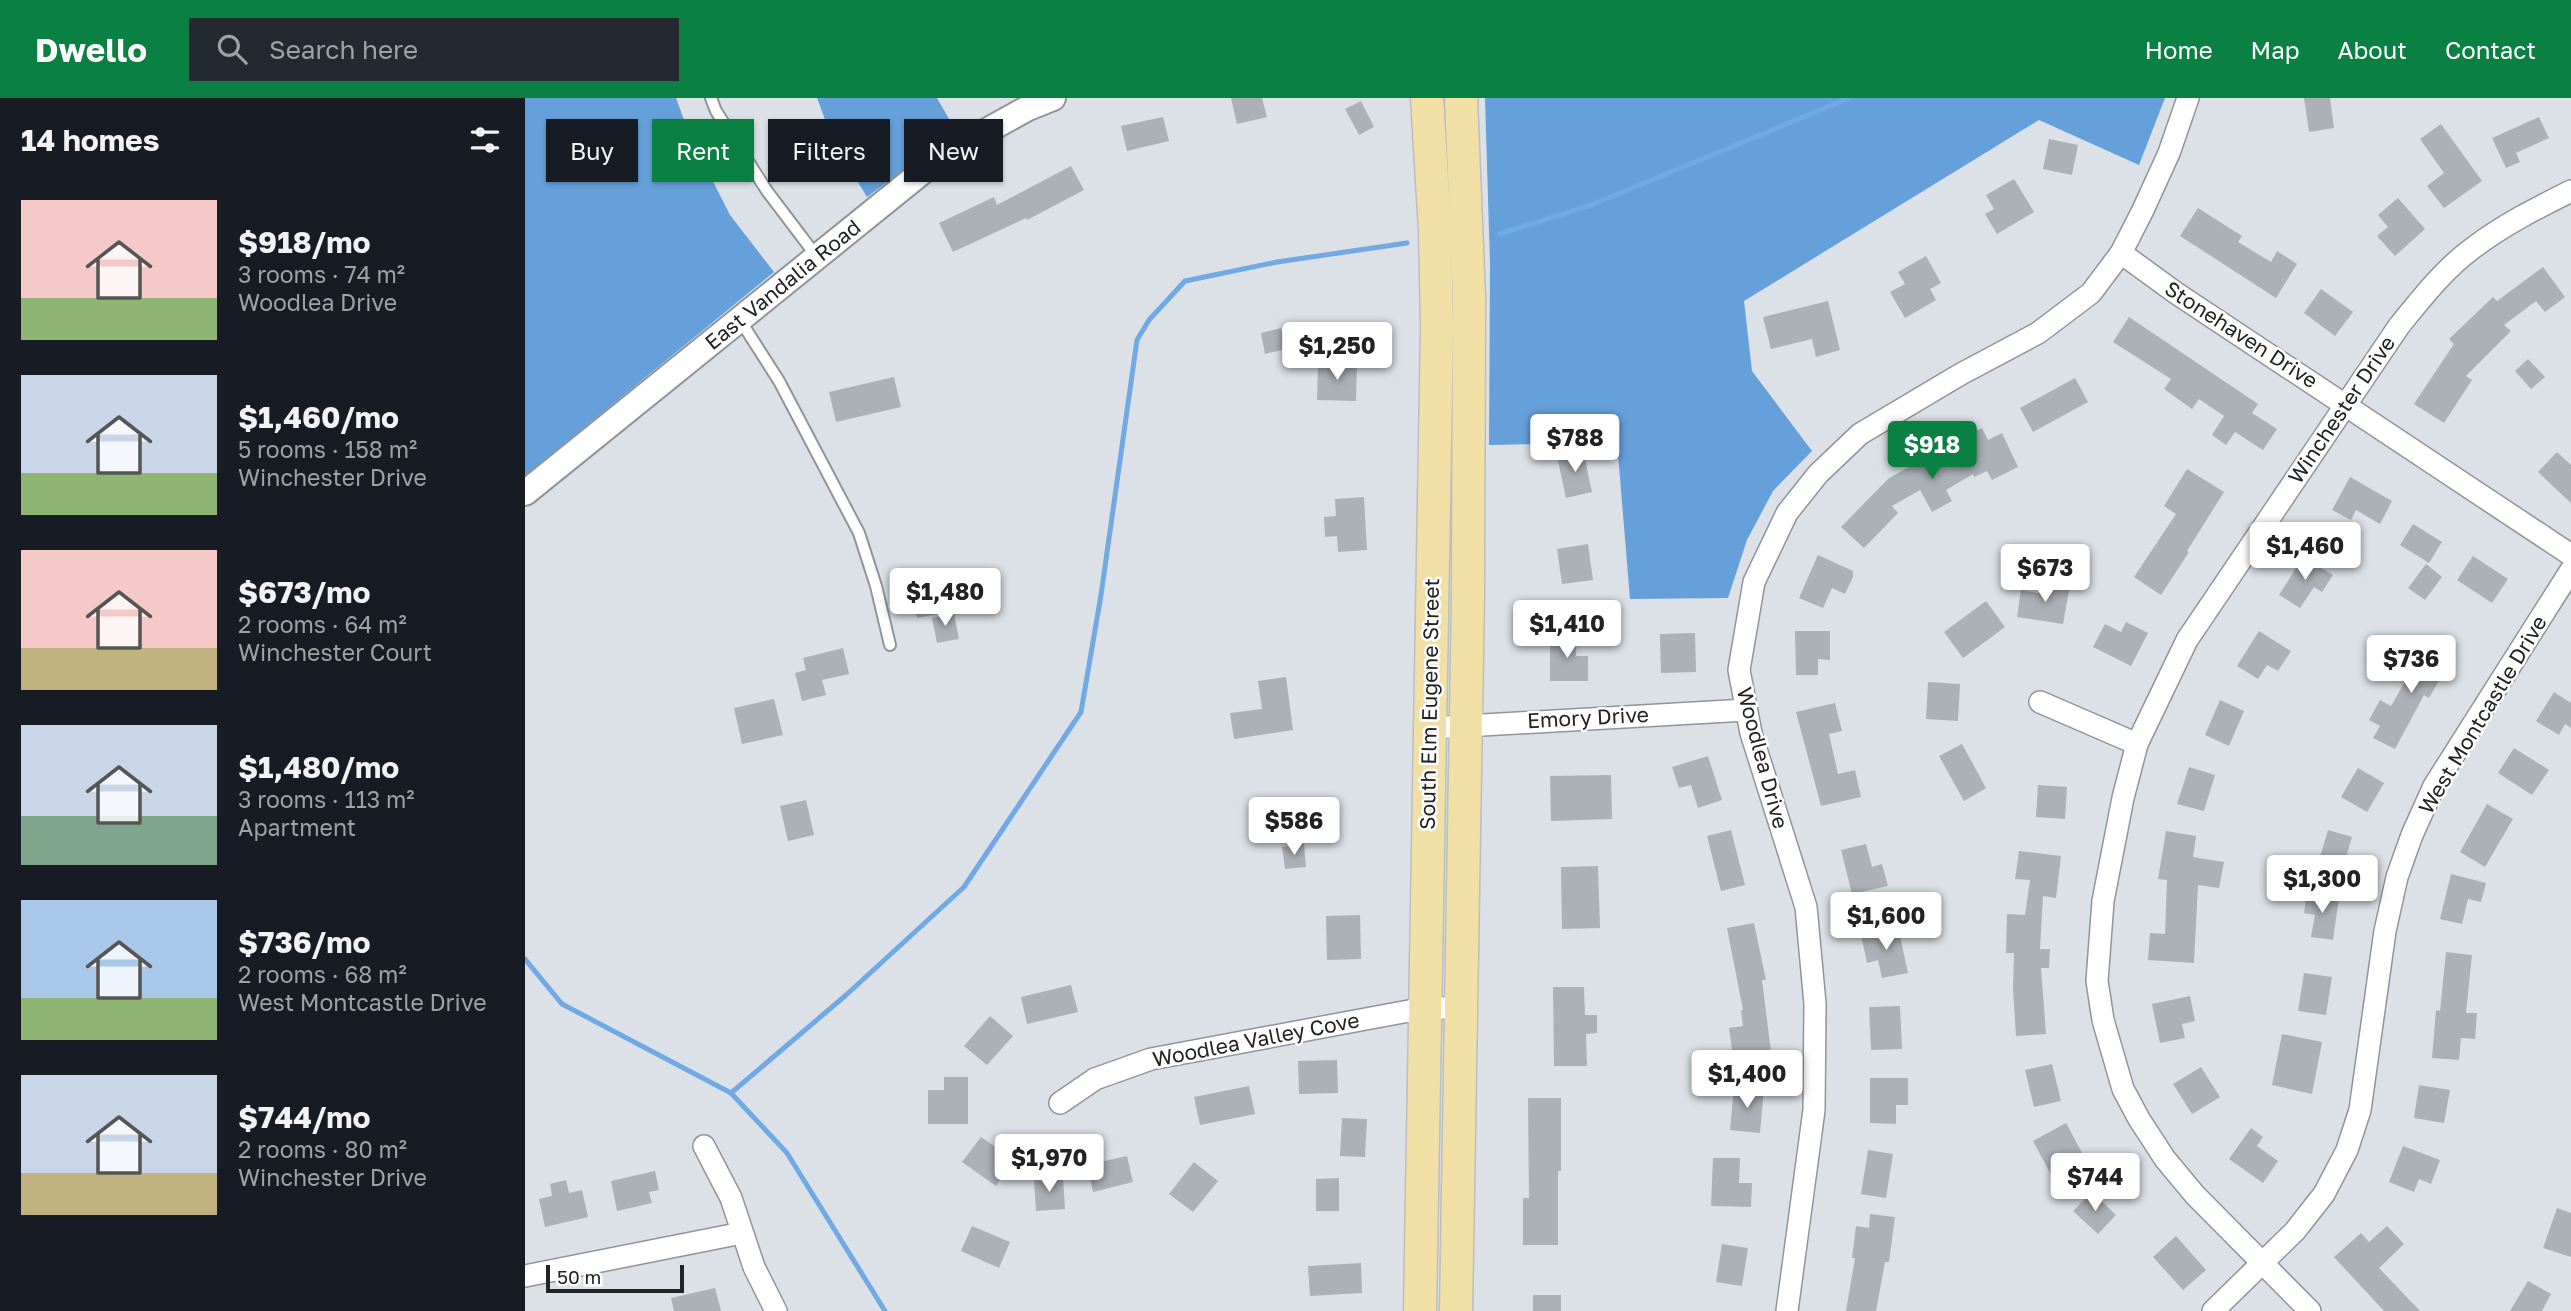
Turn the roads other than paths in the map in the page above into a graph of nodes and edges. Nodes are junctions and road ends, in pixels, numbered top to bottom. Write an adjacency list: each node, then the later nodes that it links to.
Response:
1 (711, 98): 8 (lane)
2 (1053, 98): 8 (street, East Vandalia Road)
3 (1427, 98): 18 (main road, South Elm Eugene Street)
4 (1461, 98): 17 (main road, South Elm Eugene Street)
5 (2188, 98): 7 (street, Woodlea Drive)
6 (2571, 191): 10 (street, Winchester Drive)
7 (2121, 253): 10 (street, Stonehaven Drive); 16 (street, Woodlea Drive)
8 (817, 257): 9 (street, East Vandalia Road)
9 (740, 320): 11 (street, East Vandalia Road); 14 (lane)
10 (2346, 404): 12 (street, Stonehaven Drive); 19 (street, Winchester Drive)
11 (525, 493)
12 (2571, 555)
13 (2571, 570): 25 (street, West Montcastle Drive)
14 (890, 645)
15 (2040, 702): 19 (street)
16 (1746, 710): 17 (street, Emory Drive); 30 (street, Woodlea Drive)
17 (1466, 725): 18 (street, Emory Drive); 21 (main road, South Elm Eugene Street)
18 (1431, 728): 20 (main road, South Elm Eugene Street)
19 (2137, 744): 25 (street, Winchester Drive)
20 (1425, 1007): 21 (street, Woodlea Valley Cove); 22 (street, Woodlea Valley Cove); 28 (main road, South Elm Eugene Street)
21 (1461, 1008): 29 (main road, South Elm Eugene Street)
22 (1061, 1103)
23 (704, 1146): 24 (street)
24 (742, 1233): 26 (street); 27 (street)
25 (2262, 1262): 31 (street, West Montcastle Drive); 32 (street, Winchester Drive)
26 (525, 1276)
27 (776, 1311)
28 (1420, 1311)
29 (1456, 1311)
30 (1787, 1311)
31 (2213, 1311)
32 (2311, 1311)

